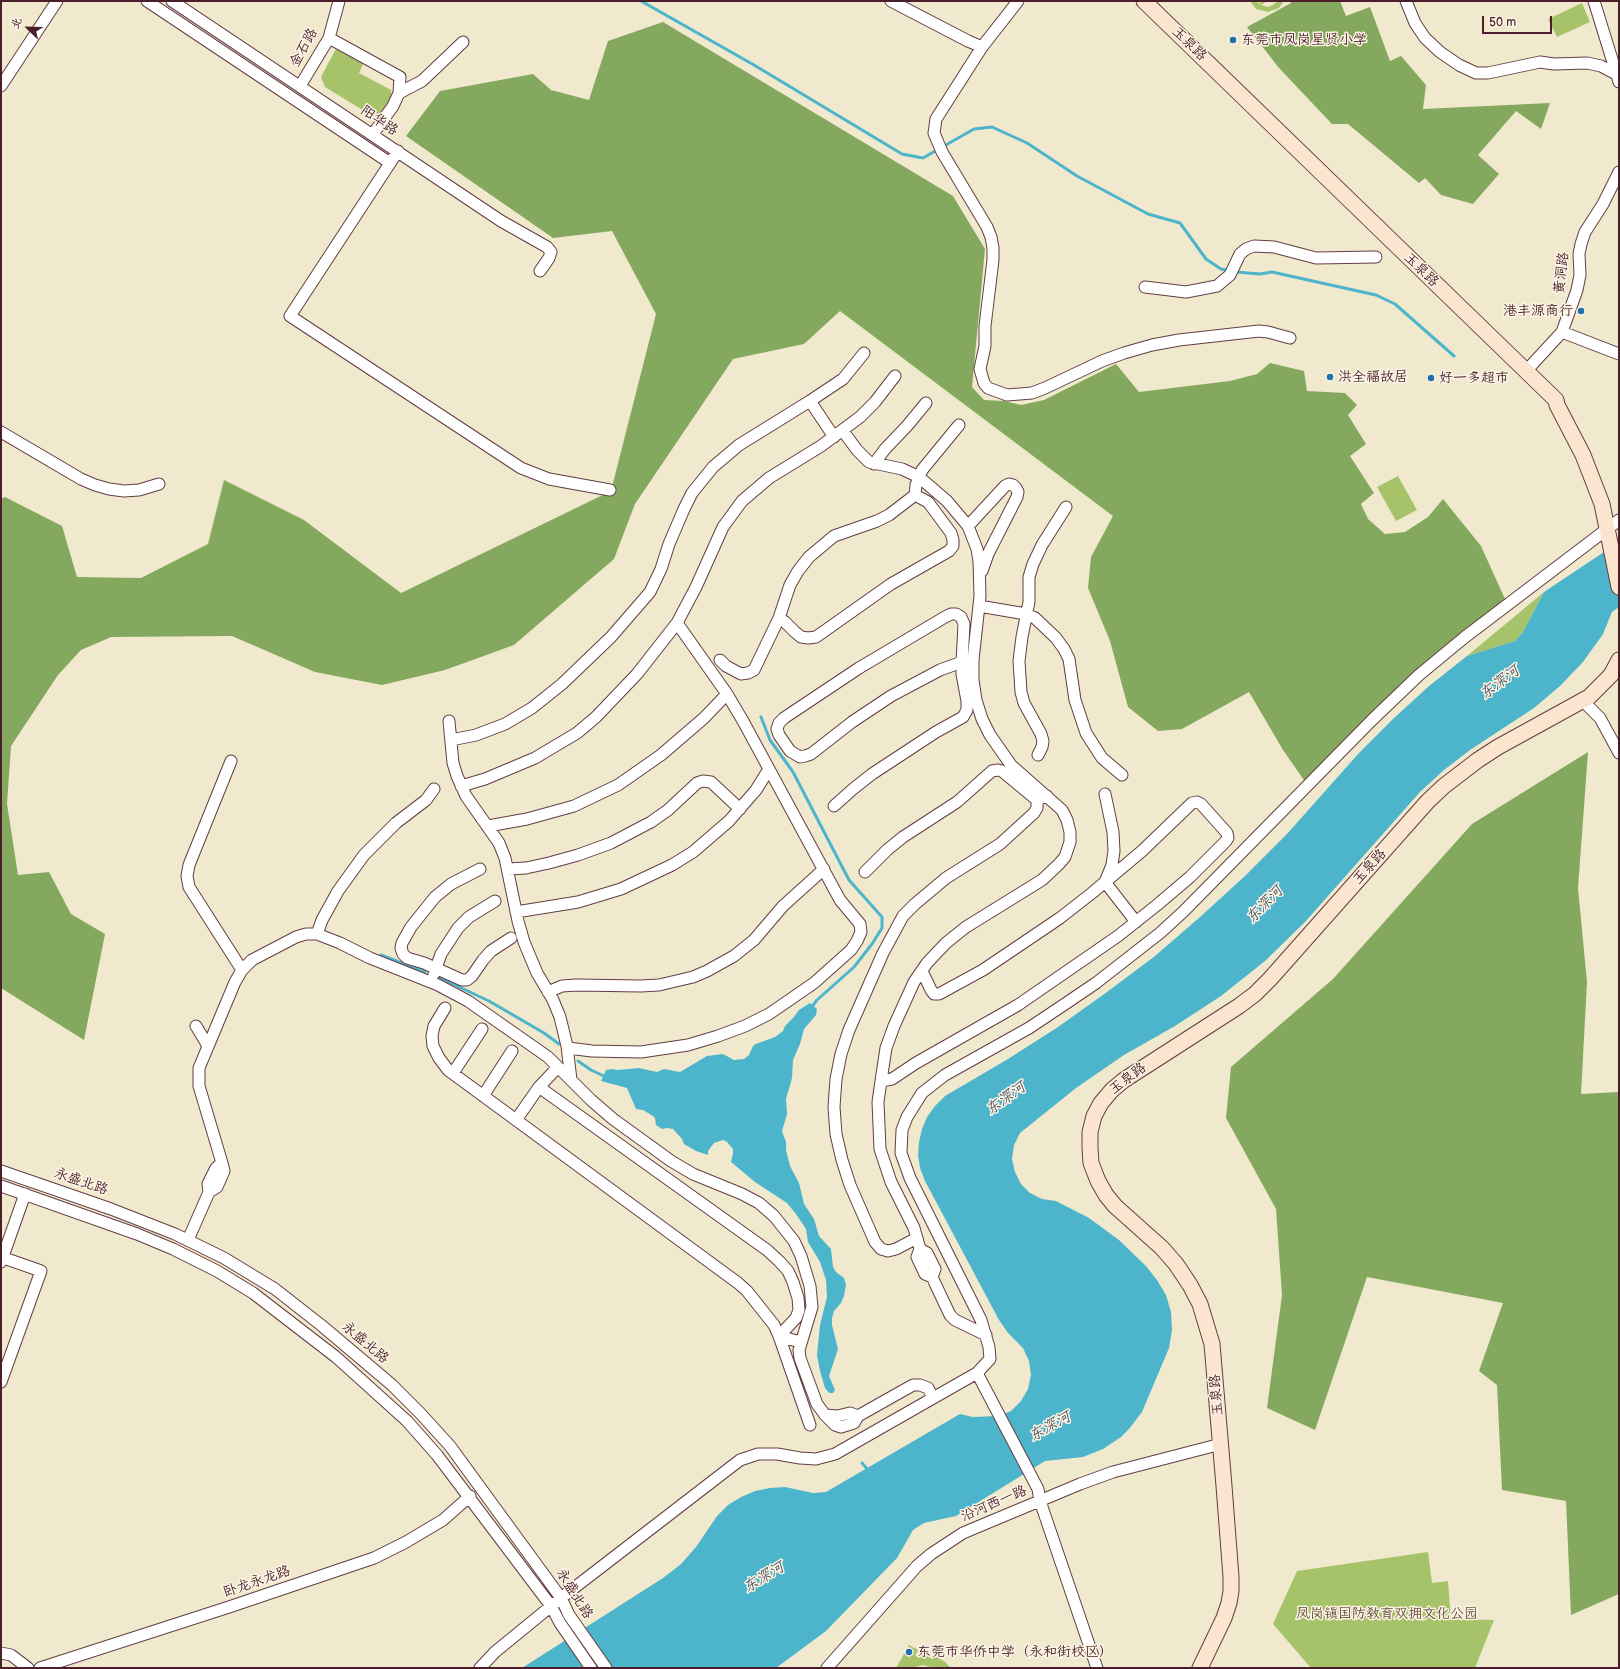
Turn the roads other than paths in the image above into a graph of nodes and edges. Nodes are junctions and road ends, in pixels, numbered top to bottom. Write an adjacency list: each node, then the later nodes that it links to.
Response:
1 (57, 1): 14 (street)
2 (147, 1): 19 (street, 阳华路)
3 (172, 1): 15 (street, 阳华路)
4 (339, 1): 10 (street, 金石路)
5 (891, 1): 12 (street)
6 (1018, 1): 12 (street)
7 (1144, 1): 28 (street, 玉泉路)
8 (1406, 1): 13 (street)
9 (1594, 1): 13 (street)
10 (330, 38): 15 (street, 金石路); 16 (street)
11 (463, 42): 16 (street)
12 (982, 47): 25 (street)
13 (1618, 78)
14 (1, 86)
15 (300, 86): 17 (street, 阳华路)
16 (399, 93): 17 (street)
17 (373, 134): 18 (street, 阳华路)
18 (398, 151): 19 (street); 22 (street, 阳华路)
19 (390, 163): 38 (street)
20 (1619, 172): 24 (street, 黄洞路)
21 (1376, 257): 23 (street)
22 (540, 271)
23 (1146, 287)
24 (1562, 332): 27 (street); 28 (street, 黄洞路)
25 (1290, 338)
26 (864, 353): 30 (street)
27 (1619, 354)
28 (1526, 371): 41 (street, 玉泉路)
29 (895, 376): 34 (street)
30 (810, 401): 34 (street); 56 (street)
31 (926, 403): 35 (street)
32 (958, 425): 36 (street)
33 (1, 432): 37 (street)
34 (838, 434): 35 (street); 48 (street)
35 (874, 464): 36 (street)
36 (919, 477): 39 (street); 42 (street)
37 (159, 484)
38 (610, 490)
39 (915, 495): 47 (street); 47 (street)
40 (1066, 507): 46 (street)
41 (1613, 524): 44 (street, 玉泉路); 103 (street)
42 (968, 526): 43 (street); 43 (street)
43 (980, 577): 45 (street)
44 (1619, 587)
45 (979, 606): 46 (street); 50 (street)
46 (1026, 614): 58 (street); 61 (street)
47 (779, 618): 49 (street)
48 (677, 623): 53 (street); 62 (street)
49 (720, 660)
50 (973, 660): 52 (street); 65 (street)
51 (1619, 660): 54 (street, 玉泉路)
52 (962, 662): 52 (street); 66 (street)
53 (727, 694): 60 (street); 68 (street)
54 (1583, 701): 57 (street); 111 (street, 玉泉路)
55 (449, 721): 56 (street)
56 (451, 740): 62 (street)
57 (1619, 753)
58 (1038, 755)
59 (231, 761): 80 (street)
60 (769, 769): 67 (street); 71 (street)
61 (1122, 775)
62 (461, 786): 68 (street)
63 (434, 789): 77 (street)
64 (1105, 794): 73 (street)
65 (1042, 798): 72 (street); 81 (street); 100 (street)
66 (834, 806)
67 (740, 809): 70 (street); 75 (street)
68 (488, 826): 70 (street)
69 (480, 869): 79 (street)
70 (508, 869): 75 (street)
71 (824, 869): 83 (street); 88 (street)
72 (865, 872)
73 (1105, 882): 76 (street); 76 (street); 81 (street)
74 (495, 901): 79 (street)
75 (516, 912): 83 (street)
76 (1136, 922): 93 (street)
77 (317, 934): 80 (street); 82 (street)
78 (511, 938): 79 (street)
79 (436, 968): 82 (street)
80 (242, 970): 87 (street)
81 (922, 971): 93 (street)
82 (432, 982): 90 (street)
83 (548, 992): 88 (street)
84 (445, 1008): 91 (street)
85 (196, 1026): 87 (street)
86 (482, 1029): 91 (street)
87 (208, 1046): 101 (street)
88 (568, 1048): 92 (street)
89 (512, 1051): 95 (street)
90 (558, 1067): 92 (street); 94 (street)
91 (453, 1073): 95 (street)
92 (571, 1080): 105 (street)
93 (880, 1081): 100 (street)
94 (539, 1087): 96 (street); 104 (street)
95 (483, 1096): 96 (street)
96 (516, 1120): 104 (street)
97 (1, 1171): 101 (street, 永盛北路)
98 (1, 1186): 99 (street, 永盛北路)
99 (25, 1194): 102 (street); 112 (street, 永盛北路)
100 (917, 1238): 103 (street)
101 (188, 1240): 114 (street, 永盛北路)
102 (2, 1259): 106 (street)
103 (986, 1335): 107 (street)
104 (779, 1336): 105 (street); 110 (street)
105 (800, 1342): 109 (street)
106 (5, 1357): 108 (street)
107 (977, 1373): 109 (street); 113 (street)
108 (1, 1382)
109 (933, 1398): 114 (street)
110 (810, 1425)
111 (1221, 1444): 113 (street, 沿河西一路); 124 (street, 玉泉路)
112 (470, 1496): 115 (street, 永盛北路); 118 (street, 卧龙永龙路)
113 (1040, 1501): 122 (street, 沿河西一路); 123 (street)
114 (561, 1598): 115 (street); 121 (street, 永盛北路)
115 (551, 1606): 119 (street); 120 (street, 永盛北路)
116 (1, 1653): 117 (street)
117 (28, 1668)
118 (40, 1668)
119 (480, 1668)
120 (591, 1668)
121 (606, 1668)
122 (827, 1668)
123 (1097, 1668)
124 (1200, 1668)

